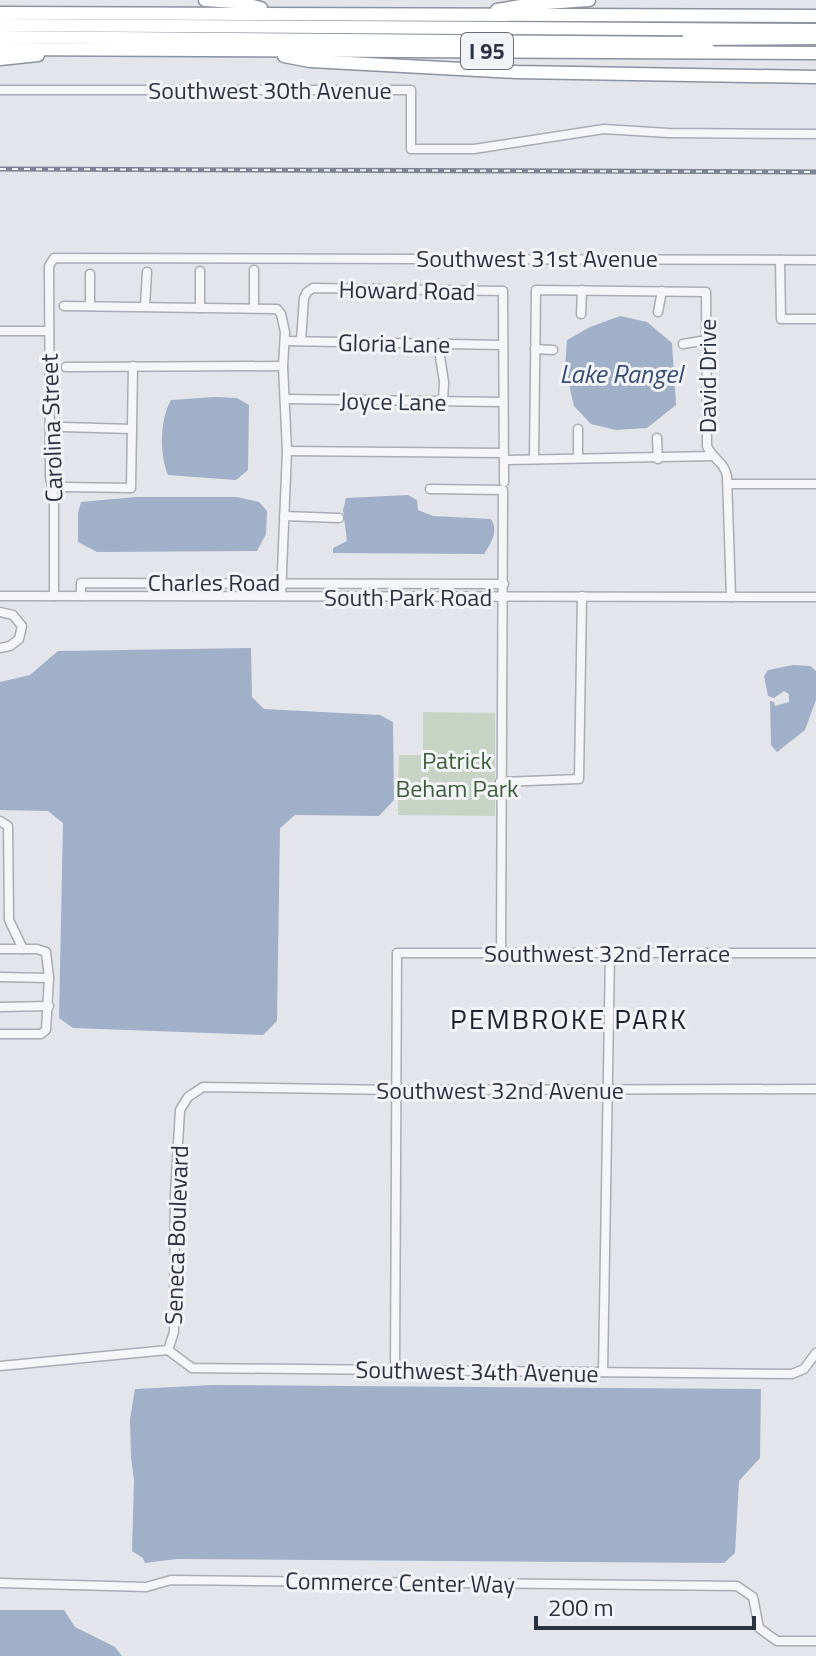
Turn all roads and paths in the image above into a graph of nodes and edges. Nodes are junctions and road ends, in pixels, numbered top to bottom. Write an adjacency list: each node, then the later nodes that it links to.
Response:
1 (205, 0): 4 (highway)
2 (589, 0): 5 (highway)
3 (0, 13): 4 (highway, I 95)
4 (283, 13): 5 (highway, I 95)
5 (471, 14): 6 (highway, I 95)
6 (800, 16): 7 (highway, I 95); 9 (highway)
7 (816, 16)
8 (0, 25): 9 (highway)
9 (567, 27): 10 (highway)
10 (816, 30)
11 (0, 37): 13 (highway)
12 (816, 38): 13 (highway)
13 (505, 40): 18 (highway)
14 (0, 49): 15 (highway, I 95)
15 (81, 49): 16 (highway, I 95); 19 (highway)
16 (254, 51): 18 (highway, I 95); 20 (highway)
17 (816, 53): 18 (highway, I 95)
18 (720, 54)
19 (0, 59)
20 (816, 77)
21 (0, 90): 22 (street, Southwest 30th Avenue)
22 (816, 134)
23 (51, 260): 24 (street, Southwest 31st Avenue); 41 (street, Carolina Street)
24 (780, 260): 25 (street, Southwest 31st Avenue); 39 (street)
25 (816, 260)
26 (254, 270): 35 (street)
27 (200, 271): 36 (street)
28 (147, 272): 34 (street)
29 (90, 274): 33 (street)
30 (582, 290): 31 (street); 38 (street); 48 (street)
31 (662, 291): 37 (street); 42 (street, David Drive)
32 (64, 306): 33 (street)
33 (90, 306): 34 (street)
34 (145, 306): 36 (street)
35 (254, 307): 36 (street); 43 (street)
36 (200, 308)
37 (658, 312)
38 (581, 314)
39 (816, 319)
40 (0, 331): 41 (street)
41 (48, 331): 76 (street, Carolina Street)
42 (707, 340): 46 (street); 62 (street, David Drive)
43 (285, 341): 44 (street, Gloria Lane); 51 (street)
44 (301, 341): 45 (street, Gloria Lane); 47 (street, Howard Road)
45 (438, 344): 47 (street, Gloria Lane); 54 (street)
46 (683, 344)
47 (503, 345): 55 (street)
48 (535, 349): 49 (street); 63 (street)
49 (553, 350)
50 (133, 366): 51 (street); 52 (street); 57 (street)
51 (283, 366): 53 (street)
52 (66, 367)
53 (285, 399): 54 (street, Joyce Lane); 60 (street)
54 (443, 401): 55 (street, Joyce Lane)
55 (502, 402): 61 (street)
56 (63, 427): 57 (street)
57 (132, 429): 69 (street)
58 (578, 429): 64 (street)
59 (657, 438): 65 (street)
60 (287, 451): 61 (street); 71 (street)
61 (505, 456): 63 (street); 68 (street)
62 (713, 456): 65 (street); 66 (street, David Drive)
63 (534, 458): 64 (street)
64 (578, 458): 65 (street)
65 (658, 459)
66 (728, 484): 67 (street); 81 (street, David Drive)
67 (816, 484)
68 (503, 486): 70 (street); 74 (street)
69 (62, 487)
70 (430, 489)
71 (284, 516): 72 (street); 73 (street)
72 (339, 518)
73 (282, 582): 74 (street, Charles Road); 77 (street, Charles Road); 78 (street)
74 (504, 584): 80 (street)
75 (0, 596): 76 (street, South Park Road)
76 (54, 596): 77 (street, South Park Road)
77 (81, 596): 78 (street, South Park Road)
78 (281, 596): 80 (street, South Park Road)
79 (582, 596): 80 (street, South Park Road); 81 (street, South Park Road); 85 (street)
80 (503, 597): 85 (street)
81 (731, 597): 82 (street, South Park Road)
82 (816, 597)
83 (0, 612): 84 (street)
84 (0, 648)
85 (500, 782): 90 (street)
86 (0, 821): 87 (street)
87 (5, 920): 89 (street)
88 (0, 949): 89 (street)
89 (23, 949): 94 (street)
90 (501, 953): 91 (street, Southwest 32nd Terrace); 99 (street, Southwest 32nd Terrace)
91 (610, 953): 92 (street, Southwest 32nd Terrace); 100 (street)
92 (816, 953)
93 (0, 977): 94 (street)
94 (49, 978): 95 (street)
95 (49, 1006): 96 (street); 97 (street)
96 (0, 1007)
97 (0, 1034)
98 (816, 1089): 100 (street, Southwest 32nd Avenue)
99 (394, 1090): 100 (street, Southwest 32nd Avenue); 101 (street, Southwest 32nd Avenue); 105 (street)
100 (607, 1090): 106 (street)
101 (188, 1097): 102 (street, Seneca Boulevard)
102 (168, 1350): 104 (street, Seneca Boulevard); 105 (street, Southwest 34th Avenue)
103 (816, 1353): 106 (street, Southwest 34th Avenue)
104 (0, 1366)
105 (395, 1370): 106 (street, Southwest 34th Avenue)
106 (603, 1372)
107 (0, 1583): 108 (street, Commerce Center Way)
108 (816, 1641)

